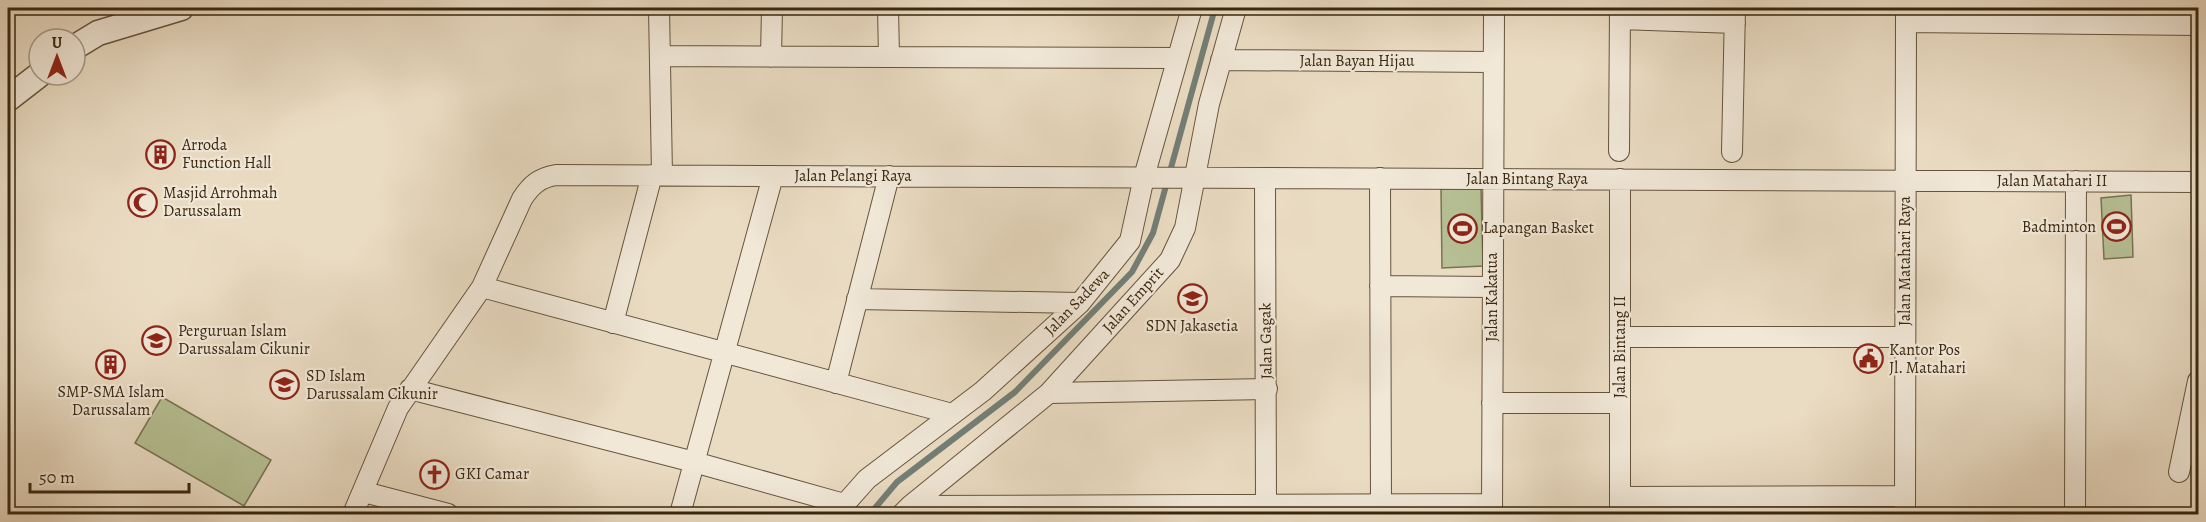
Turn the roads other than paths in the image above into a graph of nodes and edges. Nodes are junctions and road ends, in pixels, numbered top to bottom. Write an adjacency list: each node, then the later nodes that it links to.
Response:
1 (181, 8): 12 (street)
2 (659, 8): 13 (street)
3 (772, 8): 14 (street)
4 (888, 8): 15 (street)
5 (1192, 8): 16 (street, Jalan Sadewa)
6 (1236, 8): 17 (street, Jalan Emprit)
7 (1494, 8): 18 (street, Jalan Kakatua)
8 (1620, 13): 9 (street); 21 (street)
9 (1735, 15): 22 (street)
10 (1906, 15): 11 (street); 32 (street, Jalan Matahari Raya)
11 (2199, 25)
12 (87, 40)
13 (660, 56): 14 (street); 23 (street)
14 (771, 57): 15 (street)
15 (889, 57): 16 (street)
16 (1177, 58): 26 (street, Jalan Sadewa)
17 (1221, 60): 18 (street, Jalan Bayan Hijau); 27 (street, Jalan Emprit)
18 (1493, 62): 30 (street, Jalan Kakatua)
19 (27, 84): 20 (street)
20 (8, 99)
21 (1619, 151)
22 (1732, 152)
23 (657, 175): 24 (street, Jalan Pelangi Raya); 36 (street, Jalan Pelangi Raya); 40 (street)
24 (773, 176): 25 (street, Jalan Pelangi Raya); 43 (street)
25 (889, 176): 26 (street, Jalan Pelangi Raya); 38 (street)
26 (1147, 177): 27 (street, Jalan Bintang Raya); 39 (street, Jalan Sadewa)
27 (1190, 178): 28 (street, Jalan Bintang Raya); 48 (street, Jalan Emprit)
28 (1264, 178): 29 (street, Jalan Bintang Raya); 47 (street, Jalan Gagak)
29 (1380, 178): 30 (street, Jalan Bintang Raya); 35 (street)
30 (1492, 179): 31 (street, Jalan Bintang Raya); 37 (street, Jalan Kakatua)
31 (1620, 179): 32 (street, Jalan Bintang Raya); 41 (street, Jalan Bintang II)
32 (1905, 181): 33 (street, Jalan Matahari II); 42 (street, Jalan Matahari Raya)
33 (2076, 182): 34 (street, Jalan Matahari II); 68 (street)
34 (2199, 182)
35 (1380, 286): 37 (street); 56 (street)
36 (482, 287): 40 (street); 46 (street)
37 (1492, 287): 49 (street, Jalan Kakatua)
38 (857, 299): 39 (street); 45 (street)
39 (1080, 303): 51 (street, Jalan Sadewa)
40 (613, 322): 43 (street)
41 (1620, 337): 42 (street); 50 (street, Jalan Bintang II)
42 (1905, 337): 58 (street, Jalan Matahari Raya)
43 (724, 353): 45 (street); 52 (street)
44 (2199, 381): 53 (street)
45 (836, 383): 51 (street)
46 (411, 389): 52 (street); 54 (street)
47 (1267, 389): 48 (street); 55 (street, Jalan Gagak)
48 (1049, 393): 61 (street, Jalan Emprit)
49 (1492, 403): 50 (street); 60 (street, Jalan Kakatua)
50 (1620, 403): 57 (street, Jalan Bintang II)
51 (952, 414): 59 (street, Jalan Sadewa)
52 (694, 462): 59 (street); 67 (street)
53 (2179, 472)
54 (364, 492): 65 (street); 66 (street)
55 (1266, 505): 56 (street); 64 (street)
56 (1381, 505): 60 (street)
57 (1620, 506): 58 (street)
58 (1905, 506)
59 (840, 509)
60 (1492, 509)
61 (906, 510): 62 (street)
62 (957, 510): 63 (street)
63 (1063, 510): 64 (street)
64 (1173, 510)
65 (353, 514)
66 (448, 514)
67 (680, 514)
68 (2075, 514)

